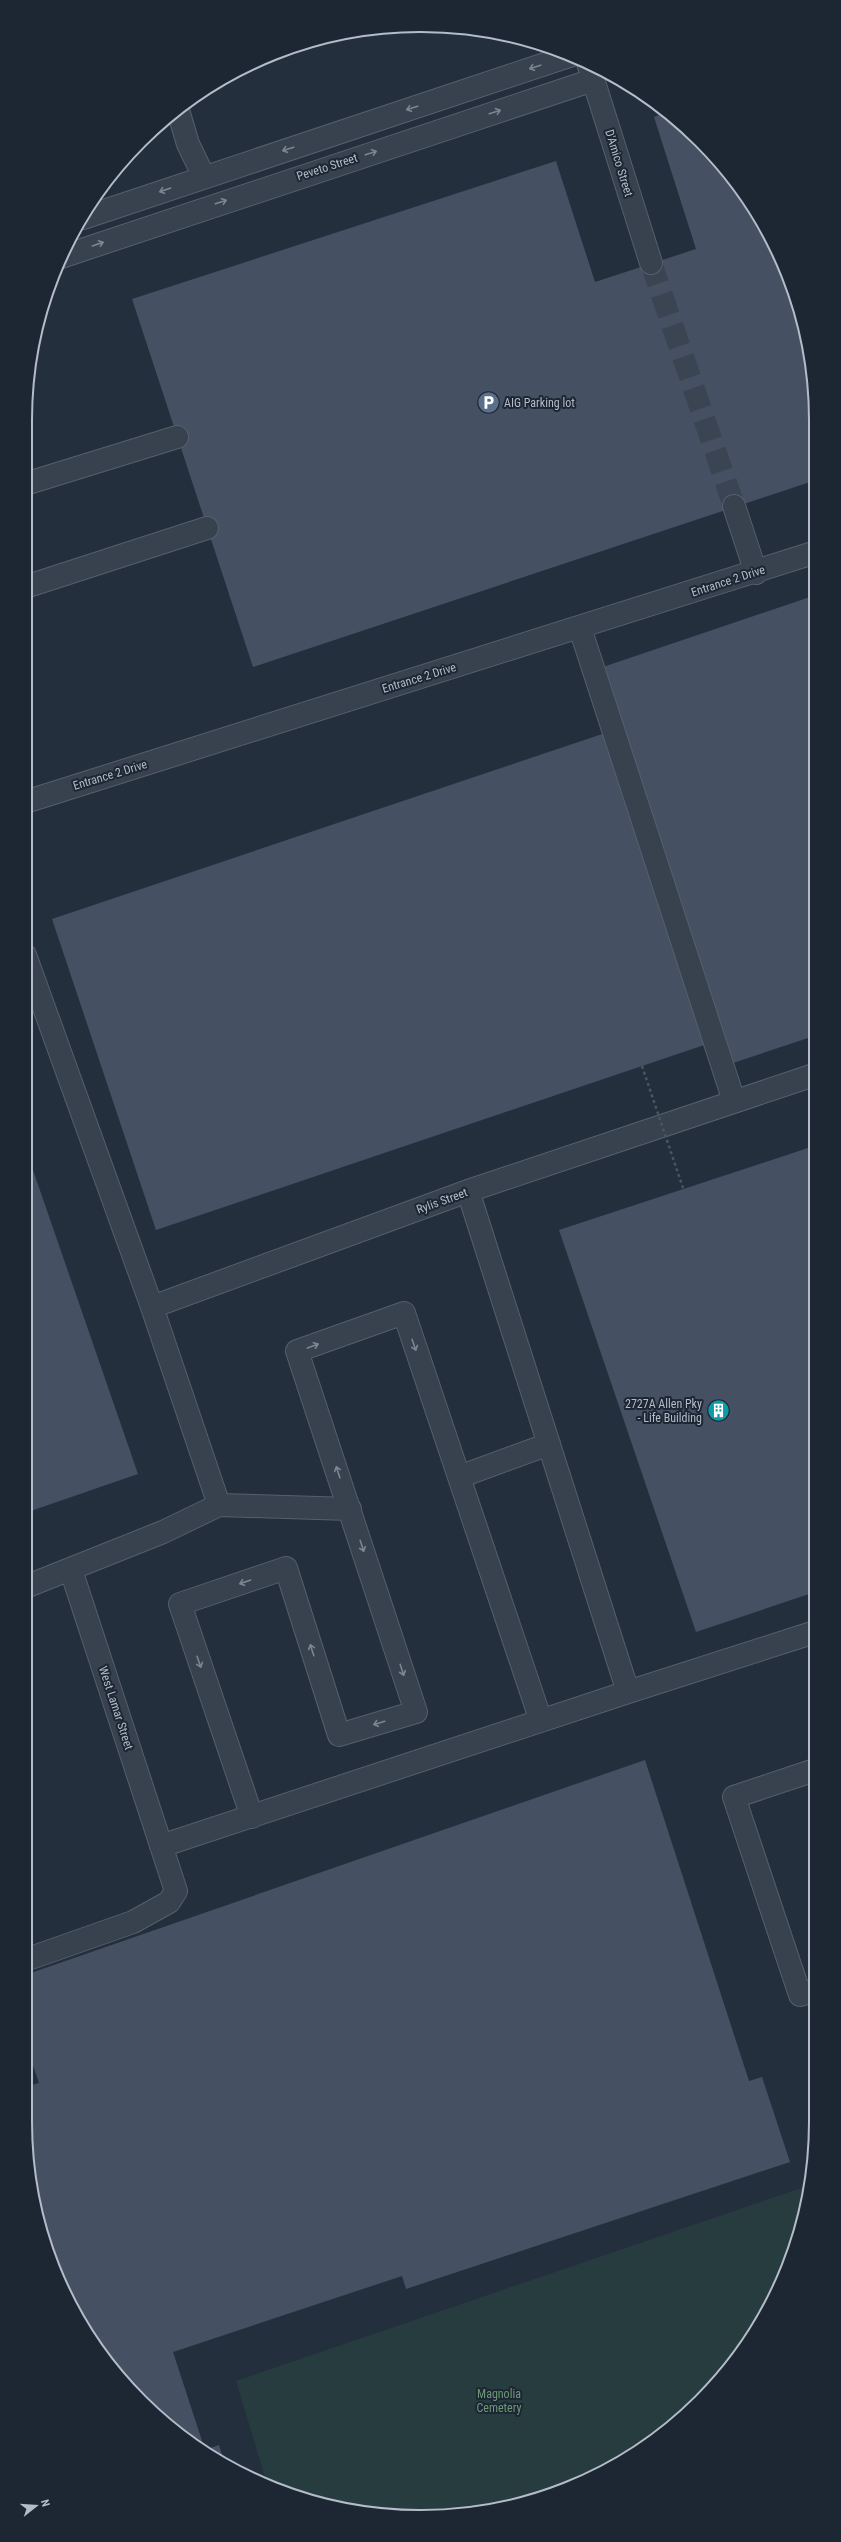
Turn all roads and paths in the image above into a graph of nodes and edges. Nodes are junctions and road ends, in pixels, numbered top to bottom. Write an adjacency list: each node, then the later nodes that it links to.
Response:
1 (560, 59): 4 (street, one-way to 4)
2 (591, 72): 6 (street, Peveto Street, one-way to 2); 7 (street, D'Amico Street)
3 (180, 116): 4 (street)
4 (204, 176): 5 (street, one-way to 5)
5 (91, 215)
6 (70, 254)
7 (651, 263)
8 (177, 437): 9 (street)
9 (32, 482)
10 (734, 506): 13 (street)
11 (207, 528): 14 (street)
12 (809, 554): 13 (street, Entrance 2 Drive)
13 (756, 573): 15 (street, Entrance 2 Drive)
14 (32, 585)
15 (580, 628): 16 (street, Entrance 2 Drive); 20 (street)
16 (32, 800)
17 (32, 974): 23 (street)
18 (642, 1066): 21 (path, bridge)
19 (809, 1077): 20 (street, Rylis Street)
20 (734, 1101): 22 (street, Rylis Street)
21 (683, 1188)
22 (468, 1191): 23 (street, Rylis Street); 24 (street)
23 (152, 1307): 26 (street)
24 (549, 1444): 25 (street); 31 (street)
25 (459, 1477): 27 (street, one-way to 25); 32 (street)
26 (219, 1505): 27 (street); 28 (street)
27 (350, 1509): 34 (street, one-way to 34)
28 (72, 1570): 29 (street); 35 (street, West Lamar Street)
29 (32, 1584)
30 (809, 1634): 31 (street)
31 (628, 1692): 32 (street)
32 (541, 1721): 34 (street)
33 (809, 1772): 37 (street)
34 (252, 1817): 35 (street)
35 (162, 1846): 36 (street, West Lamar Street)
36 (32, 1958)
37 (809, 1992)

